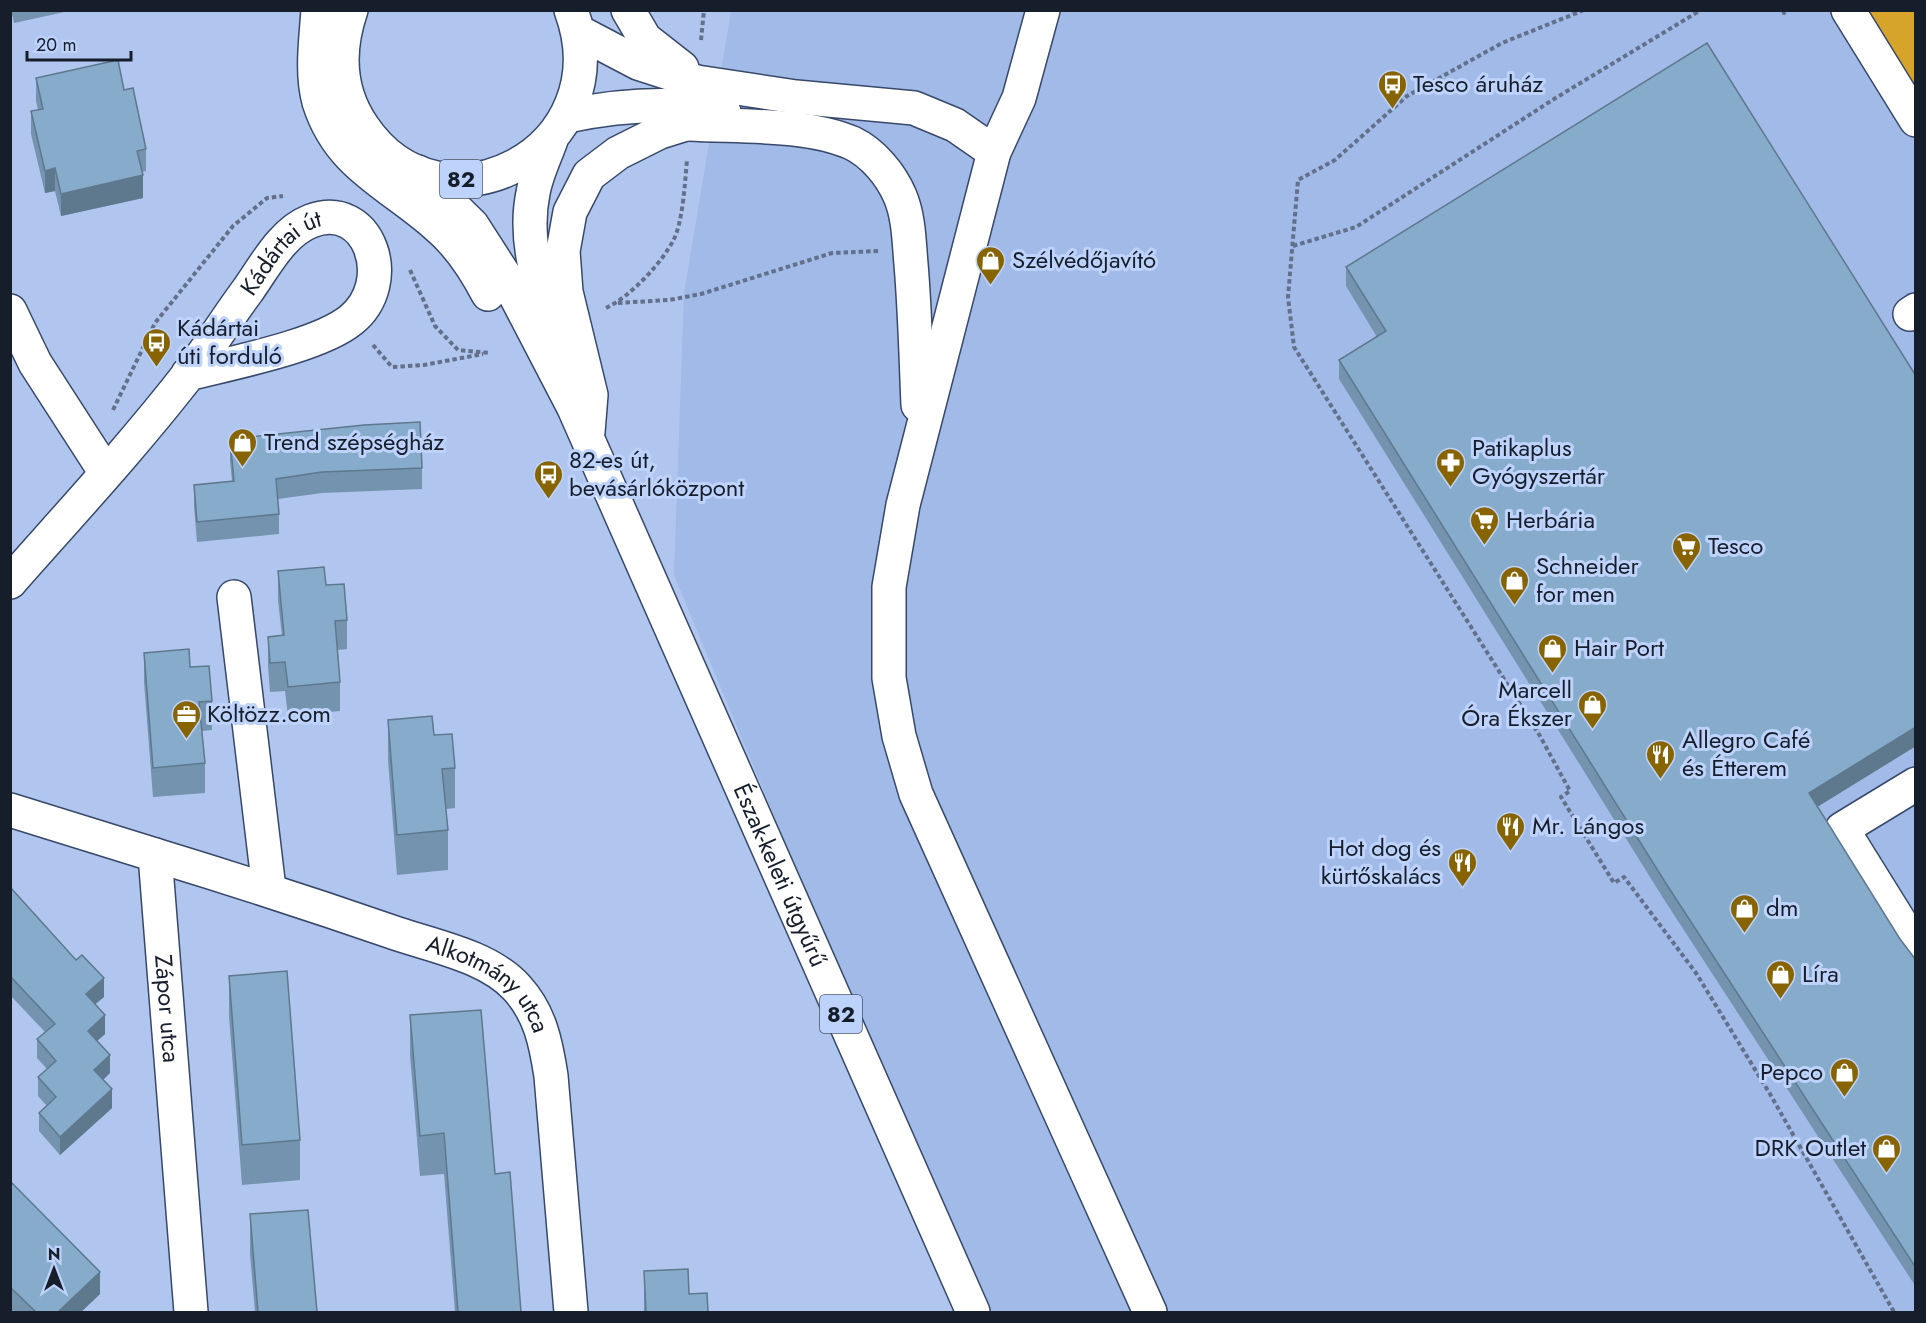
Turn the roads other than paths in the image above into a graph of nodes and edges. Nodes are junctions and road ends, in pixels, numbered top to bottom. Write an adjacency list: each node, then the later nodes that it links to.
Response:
1 (318, 10): 17 (street)
2 (351, 10): 14 (street, 82)
3 (628, 10): 7 (street)
4 (1043, 10): 13 (street)
5 (1848, 10): 10 (street)
6 (575, 21): 7 (street); 12 (street, 82)
7 (697, 82): 8 (street)
8 (796, 97): 9 (street); 13 (street)
9 (724, 112): 11 (street); 12 (street)
10 (1916, 120)
11 (689, 124): 17 (street); 18 (street)
12 (559, 128): 14 (street, 82); 17 (street, 82)
13 (994, 152): 18 (street)
14 (418, 172): 17 (street, 82)
15 (10, 310): 19 (street)
16 (188, 375): 16 (street, Kádártai út); 19 (street, Kádártai út)
17 (587, 440): 29 (street, Észak-keleti útgyűrű / 82)
18 (919, 440): 30 (street)
19 (106, 473): 20 (street, Kádártai út)
20 (10, 582)
21 (234, 597): 25 (street)
22 (1916, 784): 26 (street)
23 (10, 810): 24 (street)
24 (155, 855): 25 (street, Alkotmány utca); 27 (street, Zápor utca)
25 (269, 889): 28 (street, Alkotmány utca)
26 (1916, 948)
27 (191, 1312)
28 (571, 1312)
29 (973, 1312)
30 (1150, 1312)

